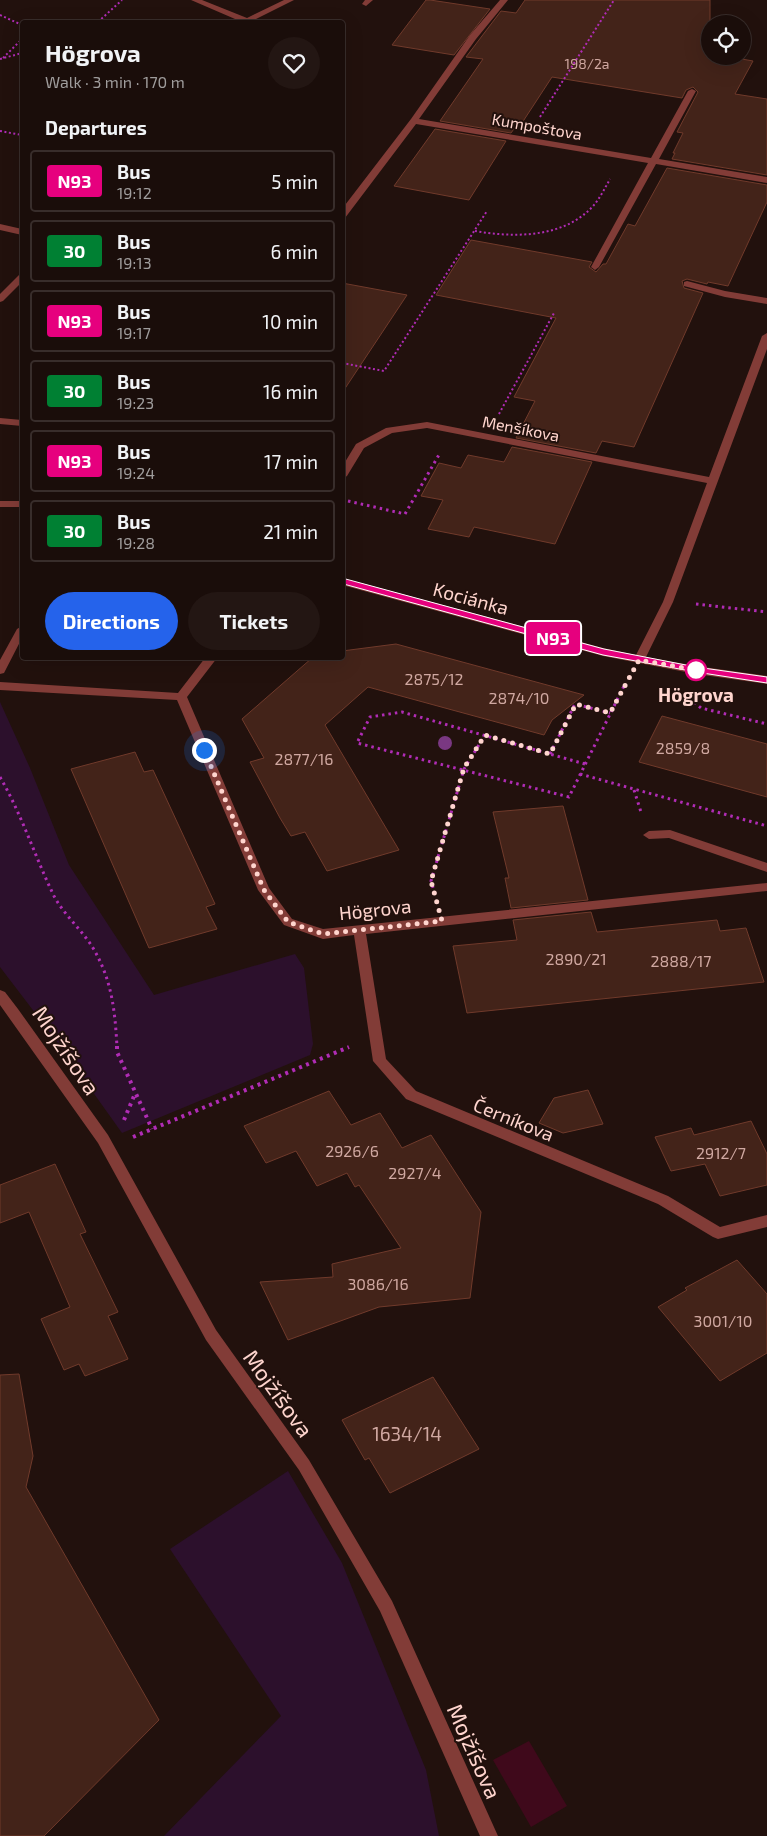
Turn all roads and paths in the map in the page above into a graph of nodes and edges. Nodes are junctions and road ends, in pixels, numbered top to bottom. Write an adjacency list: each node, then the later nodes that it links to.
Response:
1 (122, 0): 7 (path)
2 (195, 0): 8 (street)
3 (290, 0): 9 (street)
4 (504, 0): 15 (street)
5 (614, 0): 16 (path)
6 (0, 15): 10 (path)
7 (100, 20)
8 (241, 20)
9 (250, 20)
10 (20, 24)
11 (20, 41): 13 (path)
12 (20, 53): 13 (path)
13 (1, 58)
14 (692, 91): 19 (street)
15 (414, 121): 19 (street, Kumpoštova); 23 (street)
16 (535, 124)
17 (0, 131): 18 (path)
18 (20, 135)
19 (654, 161): 21 (street, Kumpoštova); 27 (street)
20 (612, 176): 25 (path)
21 (767, 180)
22 (487, 211): 25 (path)
23 (345, 212)
24 (0, 227): 26 (street)
25 (475, 230): 34 (path)
26 (20, 232)
27 (595, 267)
28 (20, 279): 30 (street)
29 (687, 284): 31 (street)
30 (0, 300)
31 (767, 301)
32 (554, 313): 35 (path)
33 (767, 336): 40 (street)
34 (345, 364)
35 (499, 414)
36 (0, 421): 37 (street)
37 (20, 423)
38 (442, 449): 41 (path)
39 (345, 471): 40 (street, Menšíkova)
40 (713, 481): 45 (street)
41 (345, 501)
42 (0, 504): 43 (street)
43 (20, 504)
44 (345, 582): 49 (street, Kociánka)
45 (668, 602): 46 (path); 49 (street)
46 (767, 612)
47 (20, 633): 50 (street)
48 (210, 660): 53 (street)
49 (639, 660): 51 (street, Kociánka); 55 (path)
50 (0, 670)
51 (767, 680)
52 (0, 686): 53 (street)
53 (181, 698): 70 (street, Högrova)
54 (689, 698): 56 (path)
55 (610, 713): 58 (path); 59 (path)
56 (767, 724)
57 (485, 735): 58 (path); 60 (path); 60 (path)
58 (550, 754): 59 (path)
59 (585, 764): 61 (path)
60 (464, 768): 61 (path); 69 (path)
61 (580, 774): 63 (path)
62 (0, 777): 73 (path)
63 (633, 789): 64 (path); 65 (path)
64 (638, 800)
65 (767, 826)
66 (649, 835): 67 (street)
67 (767, 868)
68 (767, 887): 69 (street, Högrova)
69 (442, 921): 70 (street, Högrova)
70 (359, 929): 72 (street, Černíkova)
71 (0, 995): 76 (street, Mojžíšova)
72 (377, 1041): 73 (path); 75 (street, Černíkova)
73 (152, 1128): 74 (path)
74 (146, 1131)
75 (767, 1221)
76 (489, 1836)

